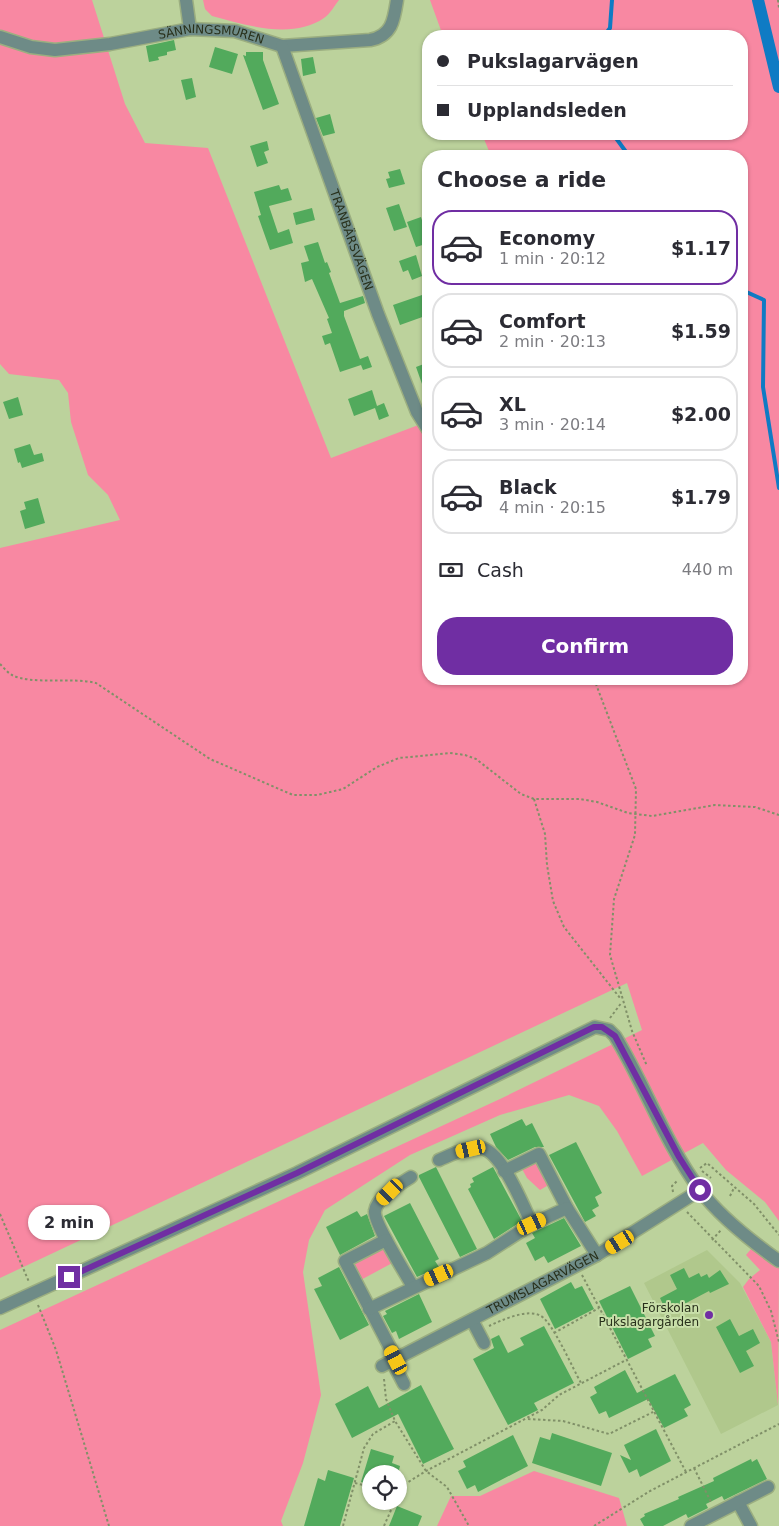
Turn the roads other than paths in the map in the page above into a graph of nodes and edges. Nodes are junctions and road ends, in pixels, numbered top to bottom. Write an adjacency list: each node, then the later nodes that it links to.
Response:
1 (186, 0): 3 (street)
2 (397, 0): 5 (street, SÄNNINGSMUREN)
3 (190, 29): 4 (street, SÄNNINGSMUREN); 5 (street, SÄNNINGSMUREN)
4 (0, 37)
5 (282, 46): 6 (street, TRANBÄRSVÄGEN)
6 (422, 412)
7 (439, 1160): 8 (street)
8 (504, 1171): 11 (street); 12 (street)
9 (411, 1177): 13 (street)
10 (700, 1190): 14 (street, TRUMSLAGARVÄGEN); 15 (street); 17 (street)
11 (566, 1208): 12 (street); 14 (street)
12 (532, 1224): 16 (street)
13 (386, 1240): 16 (street); 18 (street)
14 (597, 1255): 19 (street, TRUMSLAGARVÄGEN)
15 (779, 1261)
16 (413, 1287): 18 (street)
17 (0, 1308)
18 (369, 1309): 21 (street)
19 (472, 1320): 20 (street); 21 (street, TRUMSLAGARVÄGEN)
20 (481, 1338)
21 (390, 1362): 22 (street)
22 (404, 1384)
23 (768, 1488): 24 (street)
24 (738, 1502): 25 (street); 26 (street)
25 (691, 1526)
26 (752, 1526)

